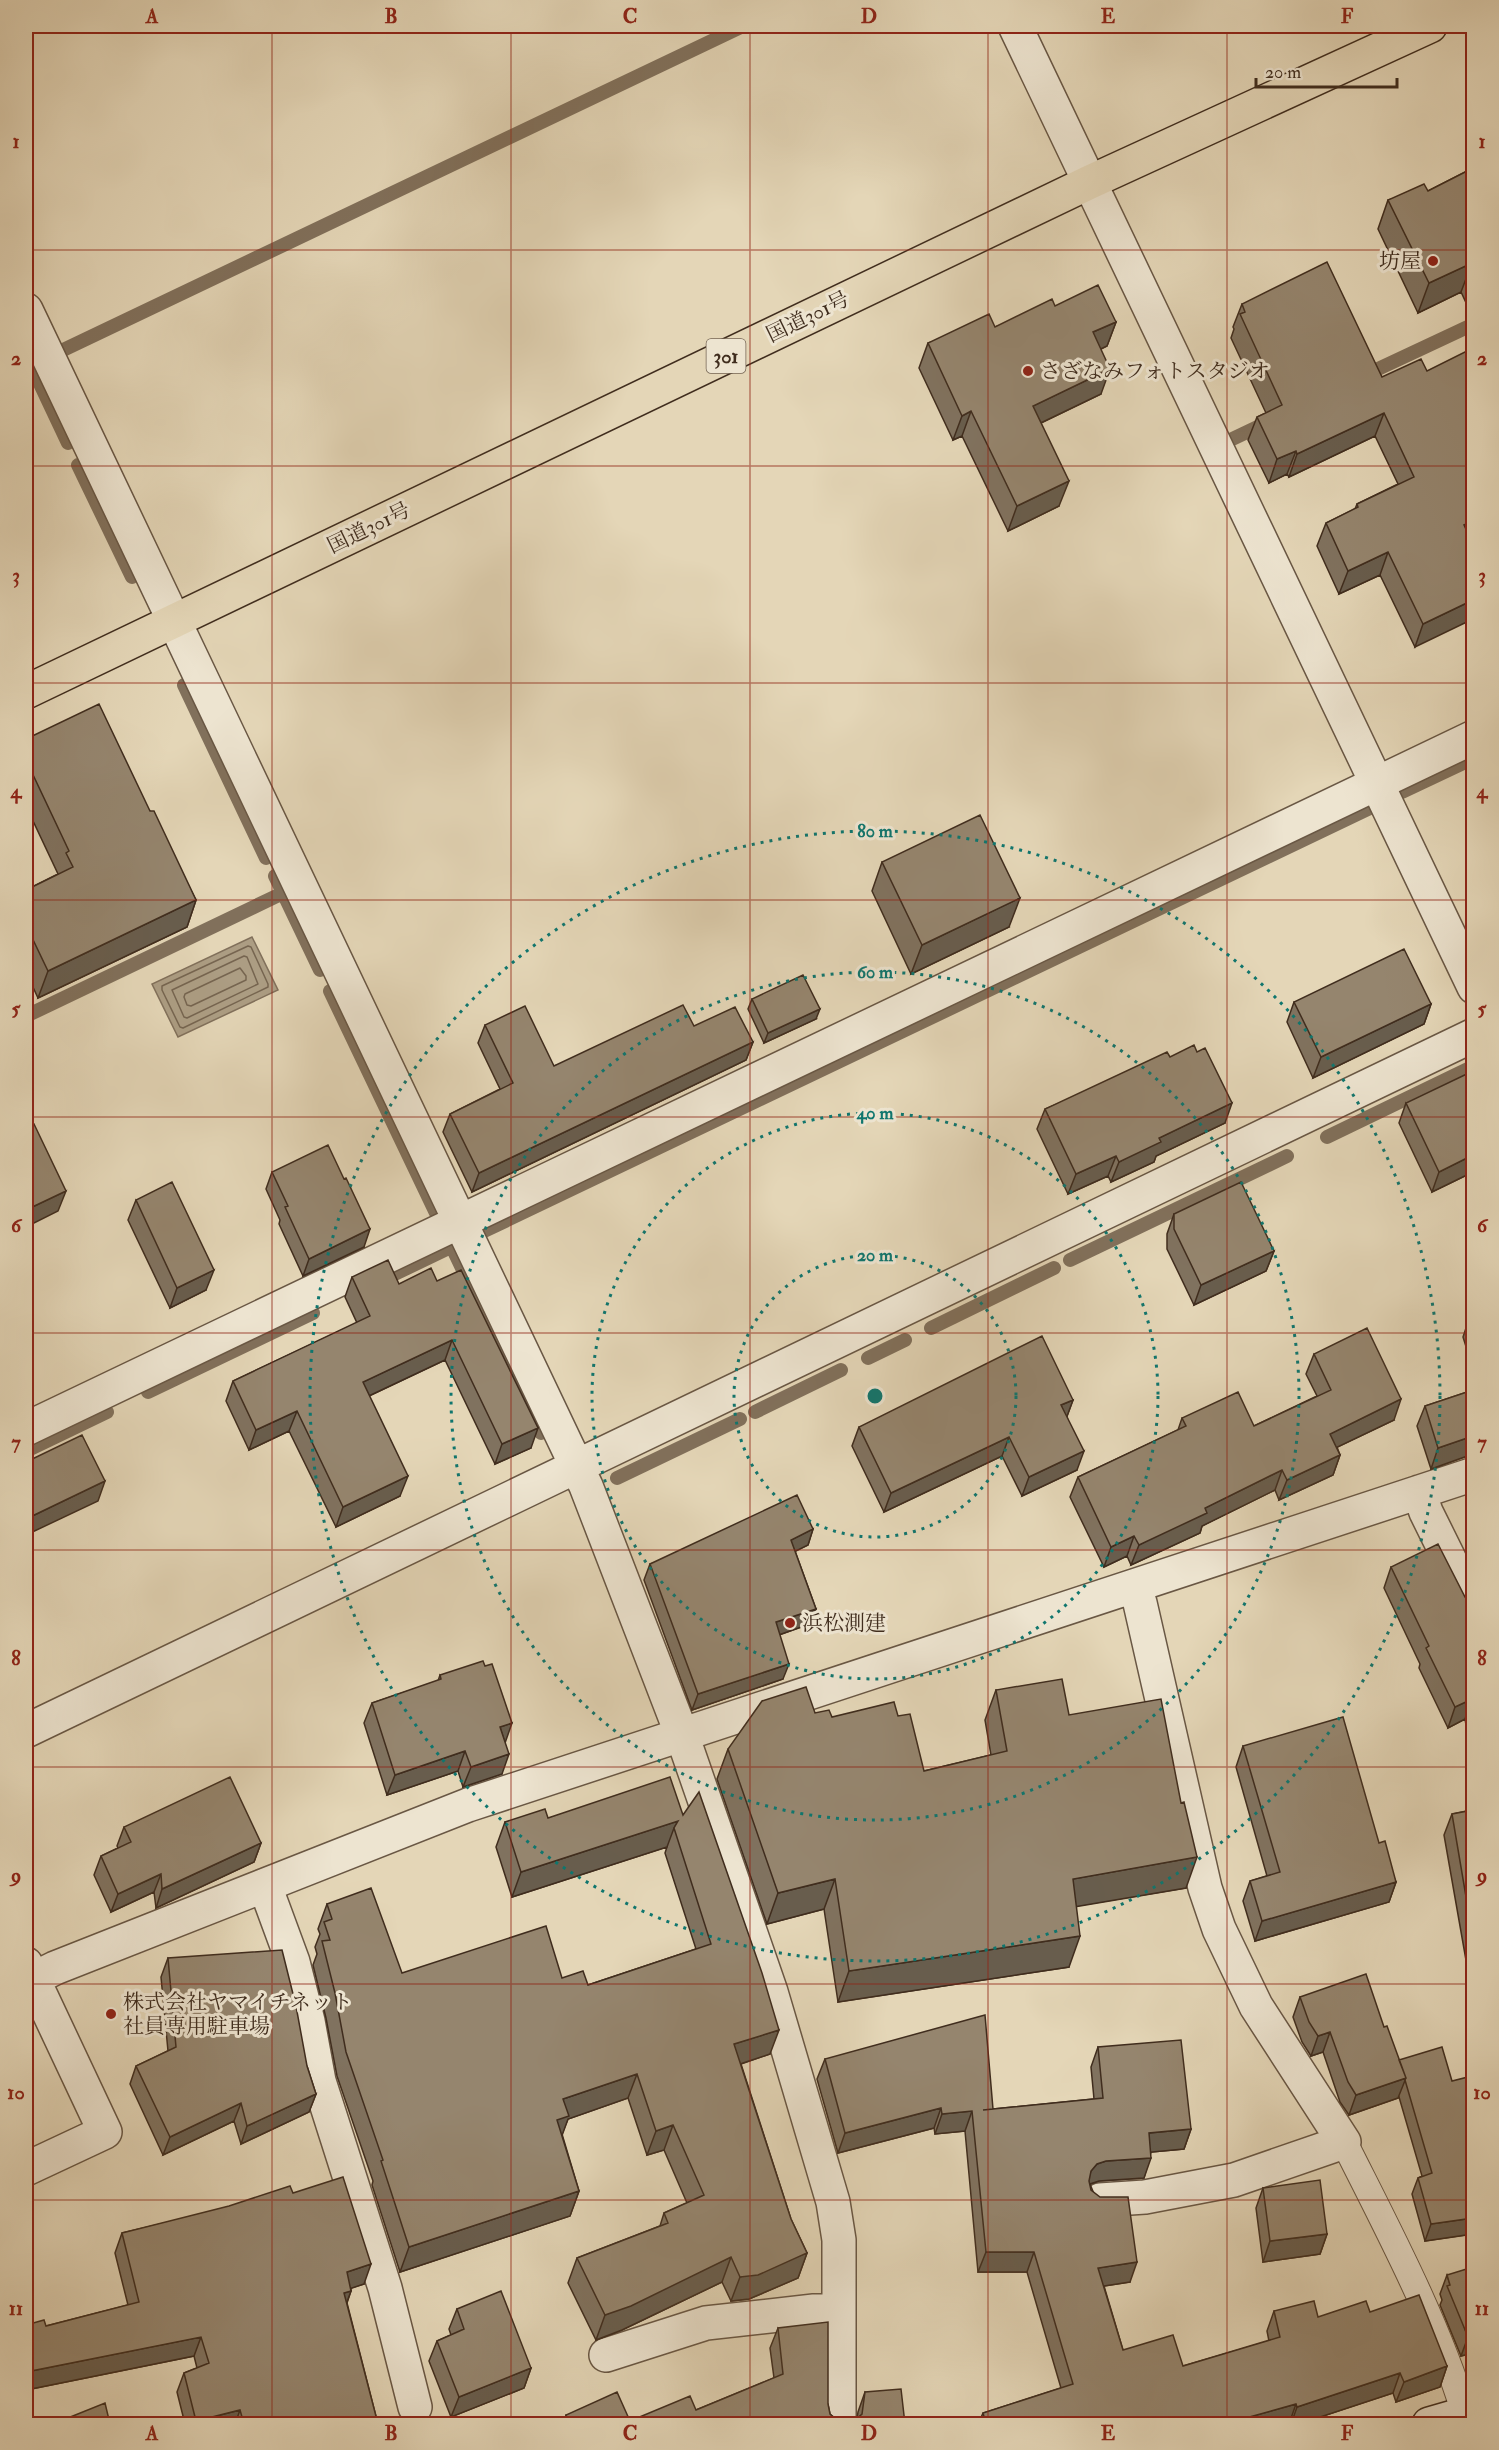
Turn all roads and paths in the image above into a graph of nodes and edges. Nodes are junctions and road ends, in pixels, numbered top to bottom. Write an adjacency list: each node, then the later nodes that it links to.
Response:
1 (1015, 26): 3 (street)
2 (1430, 26): 3 (highway, 国道301号 / 301)
3 (1090, 182): 5 (highway, 国道301号 / 301); 8 (street)
4 (26, 310): 5 (street)
5 (174, 621): 6 (highway, 国道301号 / 301); 11 (street)
6 (26, 692)
7 (1473, 737): 8 (street)
8 (1377, 783): 9 (street); 11 (street)
9 (1473, 987)
10 (1473, 1035): 13 (street)
11 (461, 1221): 12 (street); 13 (street)
12 (26, 1429)
13 (579, 1466): 18 (street); 19 (street)
14 (1473, 1474): 15 (street)
15 (1419, 1492): 16 (street); 17 (street)
16 (1134, 1586): 19 (street); 22 (street)
17 (1473, 1609)
18 (26, 1731)
19 (682, 1735): 20 (street); 25 (street)
20 (265, 1886): 21 (street); 28 (street)
21 (29, 1972): 23 (street)
22 (1344, 2142): 24 (street); 27 (lane)
23 (26, 2169)
24 (1100, 2200)
25 (839, 2311): 26 (street); 29 (street)
26 (606, 2355)
27 (1469, 2413): 30 (street)
28 (418, 2416)
29 (839, 2424)
30 (1429, 2424)

